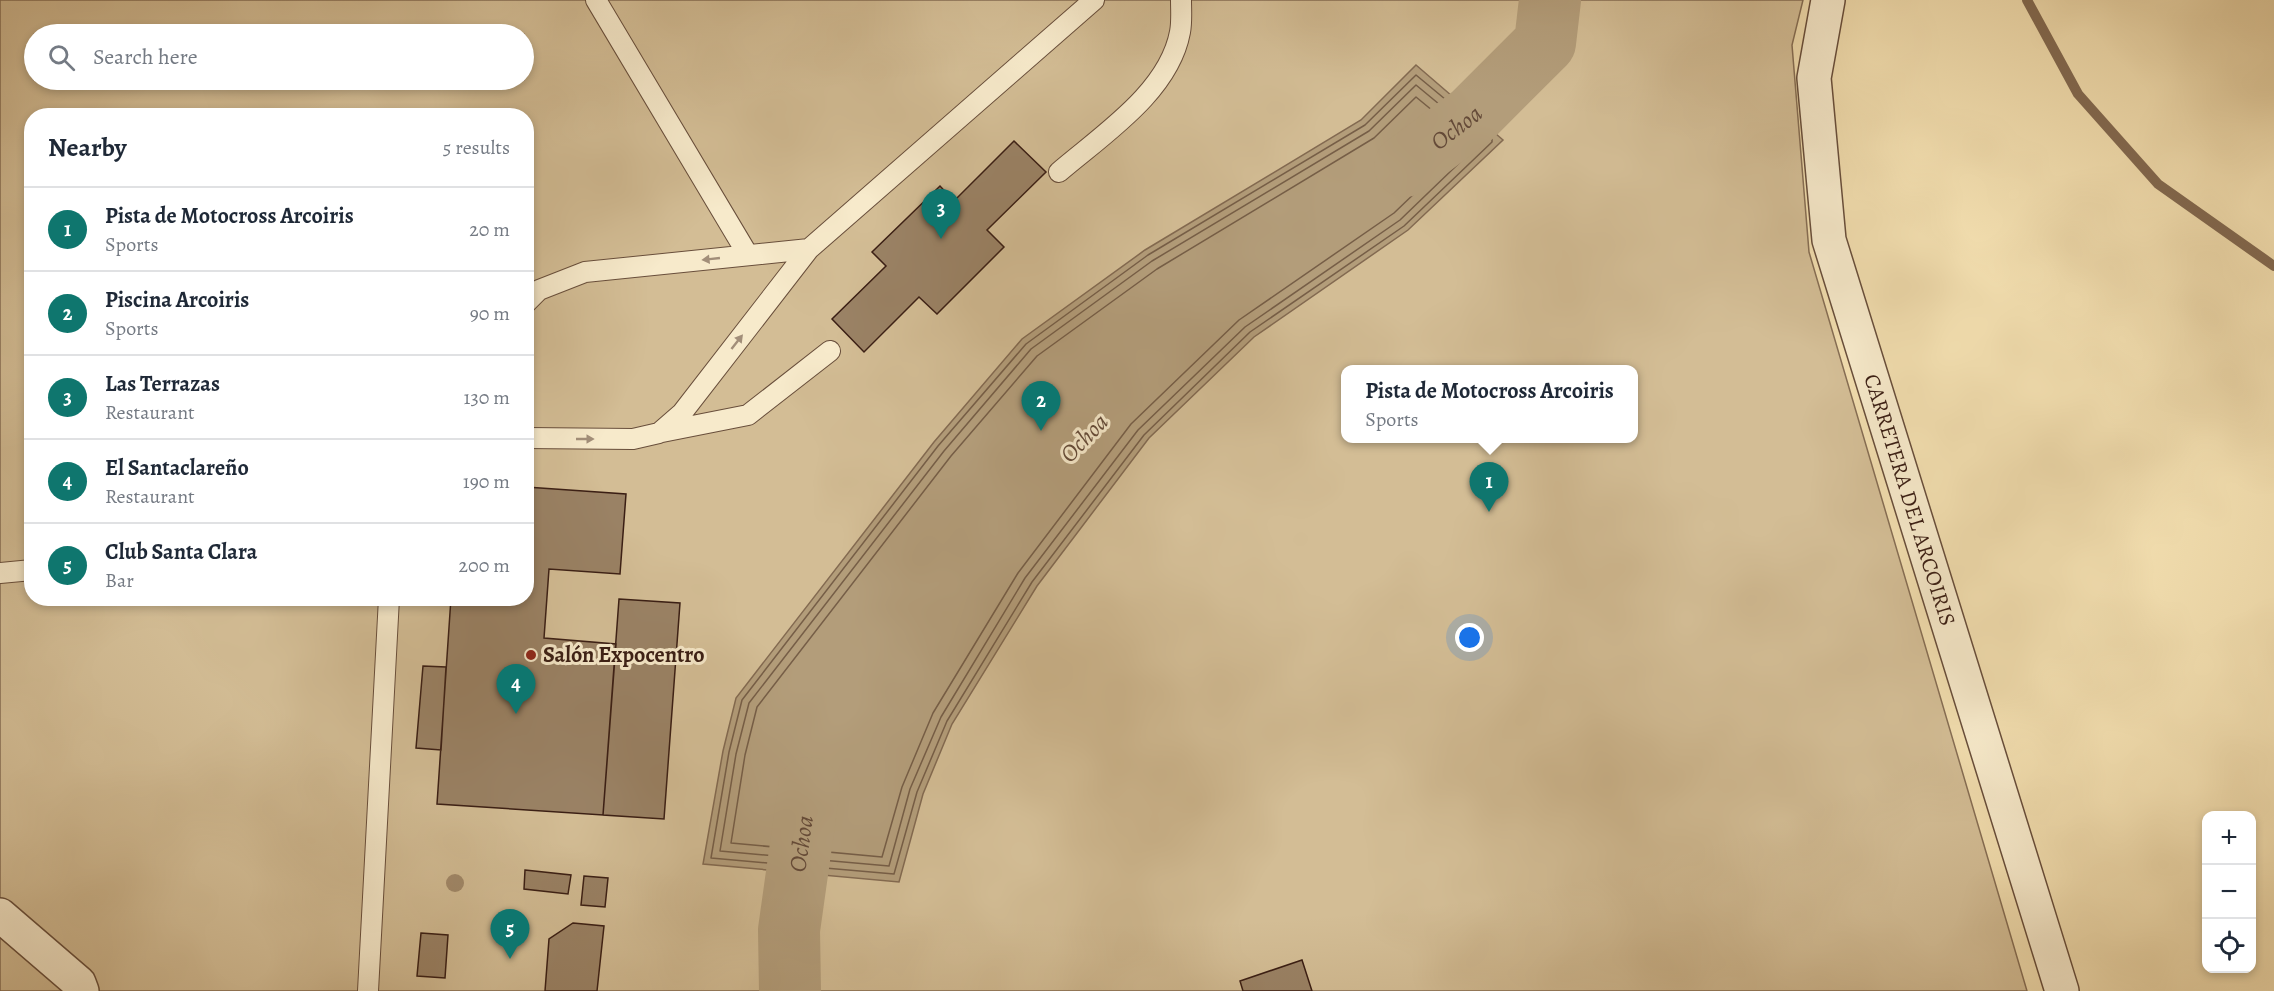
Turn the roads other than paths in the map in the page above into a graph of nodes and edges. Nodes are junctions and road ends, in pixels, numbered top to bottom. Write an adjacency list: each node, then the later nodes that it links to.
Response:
1 (596, 0): 7 (lane)
2 (1094, 0): 6 (lane)
3 (1181, 0): 5 (lane)
4 (1828, 0): 18 (street, CARRETERA DEL ARCOIRIS)
5 (1059, 172)
6 (809, 249): 7 (lane); 10 (lane, one-way to 6)
7 (748, 255): 8 (lane, one-way to 8)
8 (534, 295)
9 (830, 351): 10 (lane)
10 (659, 433): 11 (lane, one-way to 10)
11 (534, 438)
12 (24, 571): 13 (lane)
13 (0, 573)
14 (389, 606): 17 (lane)
15 (0, 915): 16 (street)
16 (82, 991)
17 (368, 991)
18 (2062, 991)

